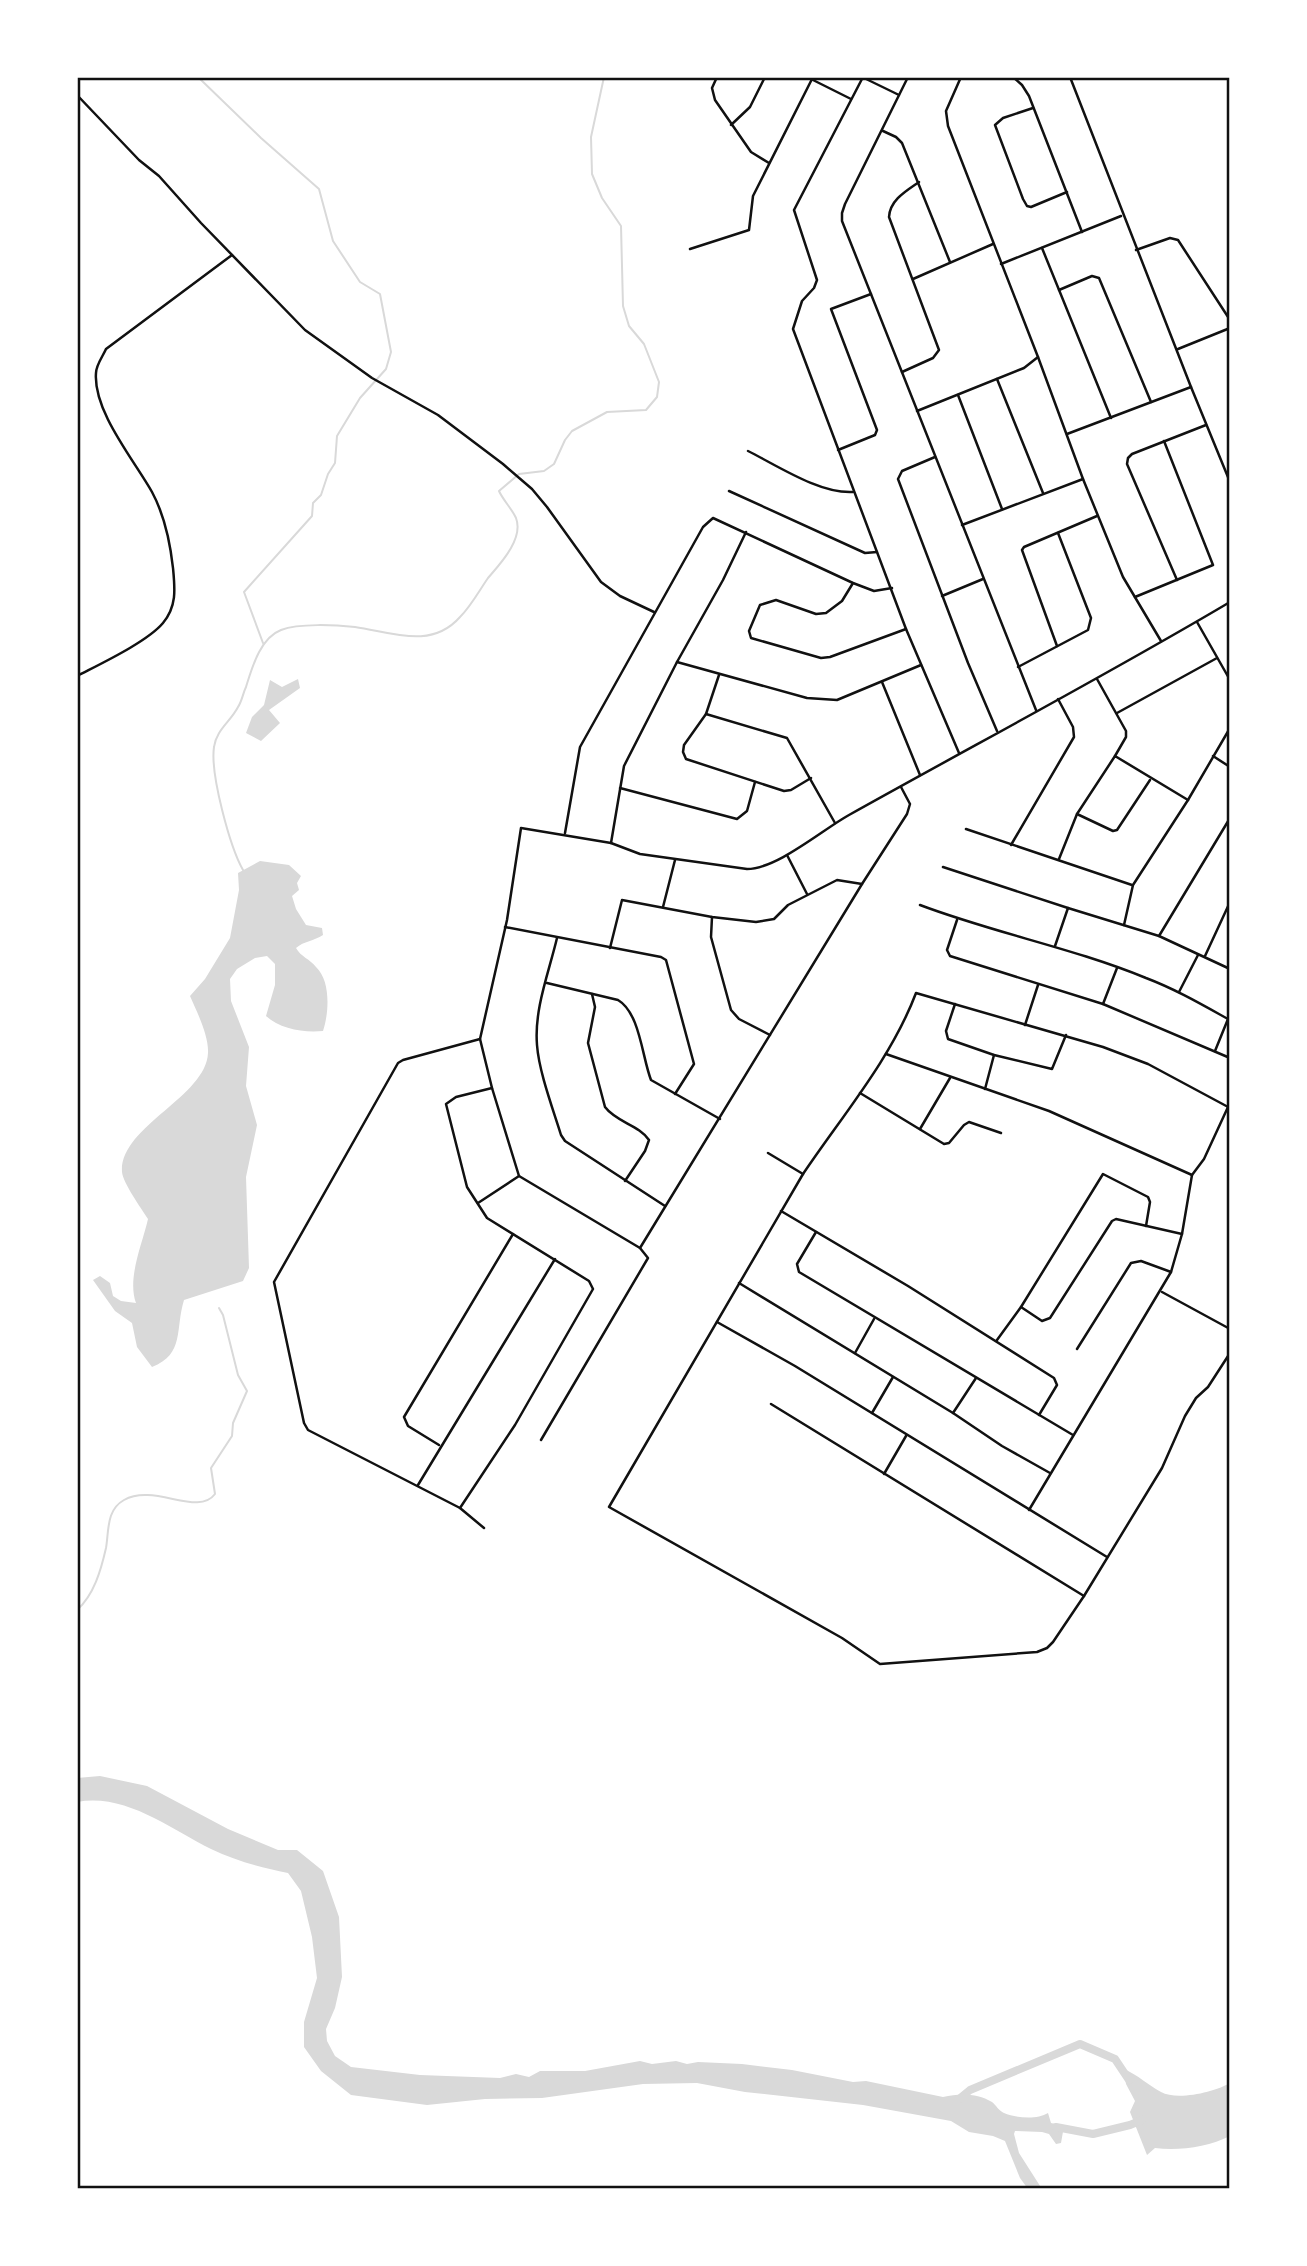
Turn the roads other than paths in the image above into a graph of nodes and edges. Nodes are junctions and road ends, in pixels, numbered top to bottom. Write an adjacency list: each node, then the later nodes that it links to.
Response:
1 (717, 77): 13 (street)
2 (765, 77): 13 (street)
3 (863, 77): 10 (street); 11 (street)
4 (908, 77): 10 (street)
5 (961, 77): 20 (street)
6 (1013, 77): 12 (street)
7 (1070, 77): 18 (street)
8 (812, 78): 11 (street); 15 (street)
9 (77, 95): 24 (street)
10 (899, 95): 14 (street)
11 (851, 99): 44 (street)
12 (1033, 108): 17 (street); 17 (street)
13 (731, 125): 15 (street)
14 (883, 131): 16 (street); 29 (street)
15 (769, 163): 21 (street)
16 (919, 182): 25 (street); 27 (street)
17 (1067, 192): 19 (street)
18 (1123, 215): 19 (street); 23 (street)
19 (1082, 232): 22 (street)
20 (993, 244): 25 (street); 26 (street)
21 (690, 248)
22 (1042, 248): 26 (street); 28 (street)
23 (1136, 250): 30 (street); 32 (street)
24 (232, 255): 65 (street); 75 (street)
25 (950, 262): 27 (street)
26 (1001, 264): 33 (street)
27 (913, 279): 34 (street)
28 (1059, 290): 38 (street); 40 (street)
29 (872, 294): 34 (street); 44 (street)
30 (1230, 320)
31 (1230, 328): 32 (street)
32 (1177, 350): 36 (street)
33 (1038, 357): 35 (street); 42 (street)
34 (902, 372): 39 (street)
35 (997, 379): 37 (street); 51 (street)
36 (1191, 387): 38 (street); 41 (street)
37 (958, 395): 39 (street); 52 (street)
38 (1151, 402): 40 (street)
39 (917, 411): 46 (street)
40 (1111, 418): 42 (street)
41 (1207, 425): 43 (street); 48 (street)
42 (1067, 434): 47 (street)
43 (1164, 441): 59 (street); 59 (street)
44 (838, 450): 50 (street)
45 (748, 451): 50 (street)
46 (935, 457): 54 (street); 62 (street)
47 (1083, 479): 51 (street); 53 (street)
48 (1230, 482)
49 (729, 491): 57 (street)
50 (853, 492): 57 (street)
51 (1043, 494): 52 (street)
52 (1003, 510): 54 (street)
53 (1097, 515): 56 (street); 63 (street)
54 (962, 526): 58 (street)
55 (746, 532): 60 (street); 65 (street); 71 (street)
56 (1058, 533): 69 (street); 69 (street)
57 (878, 552): 61 (street)
58 (983, 579): 62 (street); 73 (street)
59 (1177, 580): 63 (street)
60 (853, 583): 61 (street); 67 (street)
61 (892, 588): 67 (street)
62 (942, 596): 84 (street)
63 (1135, 597): 68 (street)
64 (1230, 602): 66 (street)
65 (654, 612): 100 (street)
66 (1197, 621): 68 (street); 70 (street)
67 (906, 629): 72 (street)
68 (1161, 641): 76 (street)
69 (1057, 646): 73 (street)
70 (1217, 658): 77 (street); 81 (street)
71 (677, 662): 74 (street); 94 (street)
72 (921, 665): 78 (street); 85 (street)
73 (1018, 667): 80 (street)
74 (719, 675): 78 (street); 82 (street)
75 (77, 677)
76 (1097, 679): 79 (street); 81 (street)
77 (1230, 680)
78 (882, 682): 89 (street)
79 (1058, 699): 80 (street); 102 (street)
80 (1037, 710): 84 (street)
81 (1117, 713): 86 (street)
82 (706, 714): 90 (street); 92 (street)
83 (1230, 728): 87 (street)
84 (997, 732): 85 (street)
85 (959, 754): 89 (street)
86 (1115, 756): 91 (street); 96 (street)
87 (1213, 756): 88 (street); 95 (street)
88 (1230, 768)
89 (920, 775): 93 (street)
90 (811, 778): 92 (street); 98 (street)
91 (1151, 779): 95 (street); 96 (street)
92 (755, 780): 94 (street)
93 (900, 786): 98 (street); 107 (street)
94 (620, 788): 101 (street)
95 (1188, 800): 108 (street)
96 (1077, 814): 104 (street)
97 (1230, 818): 118 (street)
98 (835, 823): 103 (street)
99 (966, 829): 102 (street)
100 (565, 834): 101 (street); 117 (street)
101 (611, 843): 105 (street)
102 (1011, 845): 104 (street)
103 (787, 855): 105 (street); 109 (street)
104 (1059, 859): 108 (street)
105 (675, 860): 112 (street)
106 (943, 867): 113 (street)
107 (862, 884): 109 (street); 134 (street)
108 (1133, 885): 116 (street)
109 (807, 894): 114 (street)
110 (1230, 902): 123 (street)
111 (920, 905): 115 (street)
112 (663, 907): 114 (street); 121 (street)
113 (1068, 908): 116 (street); 120 (street)
114 (712, 917): 134 (street)
115 (957, 919): 120 (street); 127 (street)
116 (1124, 925): 118 (street)
117 (505, 927): 119 (street); 135 (street)
118 (1159, 936): 122 (street)
119 (557, 938): 121 (street); 126 (street)
120 (1055, 947): 124 (street)
121 (610, 948): 144 (street)
122 (1199, 953): 123 (street); 128 (street)
123 (1205, 956): 125 (street)
124 (1116, 968): 128 (street); 131 (street)
125 (1230, 969)
126 (547, 983): 129 (street); 153 (street)
127 (1038, 985): 131 (street); 132 (street)
128 (1179, 992): 136 (street)
129 (592, 994): 144 (street); 153 (street)
130 (955, 1004): 132 (street); 137 (street); 138 (street)
131 (1103, 1004): 136 (street)
132 (1025, 1025): 133 (street)
133 (1066, 1035): 138 (street); 145 (street)
134 (771, 1036): 146 (street)
135 (480, 1039): 141 (street); 186 (street)
136 (1215, 1051): 139 (street)
137 (885, 1054): 140 (street); 143 (street)
138 (994, 1055): 142 (street)
139 (1230, 1058)
140 (950, 1077): 142 (street); 147 (street)
141 (492, 1088): 152 (street); 154 (street)
142 (985, 1088): 151 (street)
143 (860, 1093): 147 (street); 150 (street)
144 (675, 1094): 146 (street)
145 (1229, 1107): 151 (street)
146 (720, 1119): 155 (street)
147 (920, 1129): 148 (street)
148 (1001, 1133)
149 (768, 1153): 150 (street)
150 (803, 1174): 156 (street)
151 (1192, 1175): 160 (street)
152 (519, 1176): 154 (street); 161 (street)
153 (625, 1181): 155 (street)
154 (477, 1203): 159 (street)
155 (665, 1206): 161 (street)
156 (781, 1211): 158 (street); 164 (street)
157 (1146, 1226): 160 (street); 166 (street); 166 (street)
158 (816, 1232): 167 (street); 170 (street)
159 (513, 1234): 162 (street); 183 (street)
160 (1182, 1234): 163 (street)
161 (640, 1248): 182 (street)
162 (555, 1259): 183 (street); 187 (street)
163 (1171, 1272): 165 (street); 171 (street)
164 (739, 1283): 168 (street); 172 (street)
165 (1162, 1292): 169 (street); 181 (street)
166 (1021, 1307): 170 (street)
167 (875, 1318): 172 (street); 175 (street)
168 (717, 1322): 178 (street); 191 (street)
169 (1230, 1329)
170 (997, 1340): 179 (street)
171 (1077, 1349)
172 (855, 1353): 174 (street)
173 (1230, 1353): 190 (street)
174 (893, 1377): 177 (street); 178 (street)
175 (977, 1378): 177 (street); 179 (street)
176 (771, 1404): 185 (street)
177 (953, 1413): 184 (street)
178 (872, 1414): 180 (street)
179 (1039, 1415): 181 (street)
180 (906, 1436): 185 (street); 188 (street)
181 (1074, 1436): 184 (street)
182 (541, 1440)
183 (441, 1446): 186 (street)
184 (1051, 1473): 188 (street)
185 (884, 1474): 191 (street)
186 (418, 1485): 187 (street)
187 (460, 1508): 189 (street)
188 (1029, 1510): 190 (street)
189 (484, 1528)
190 (1107, 1557): 191 (street)
191 (1084, 1596)

